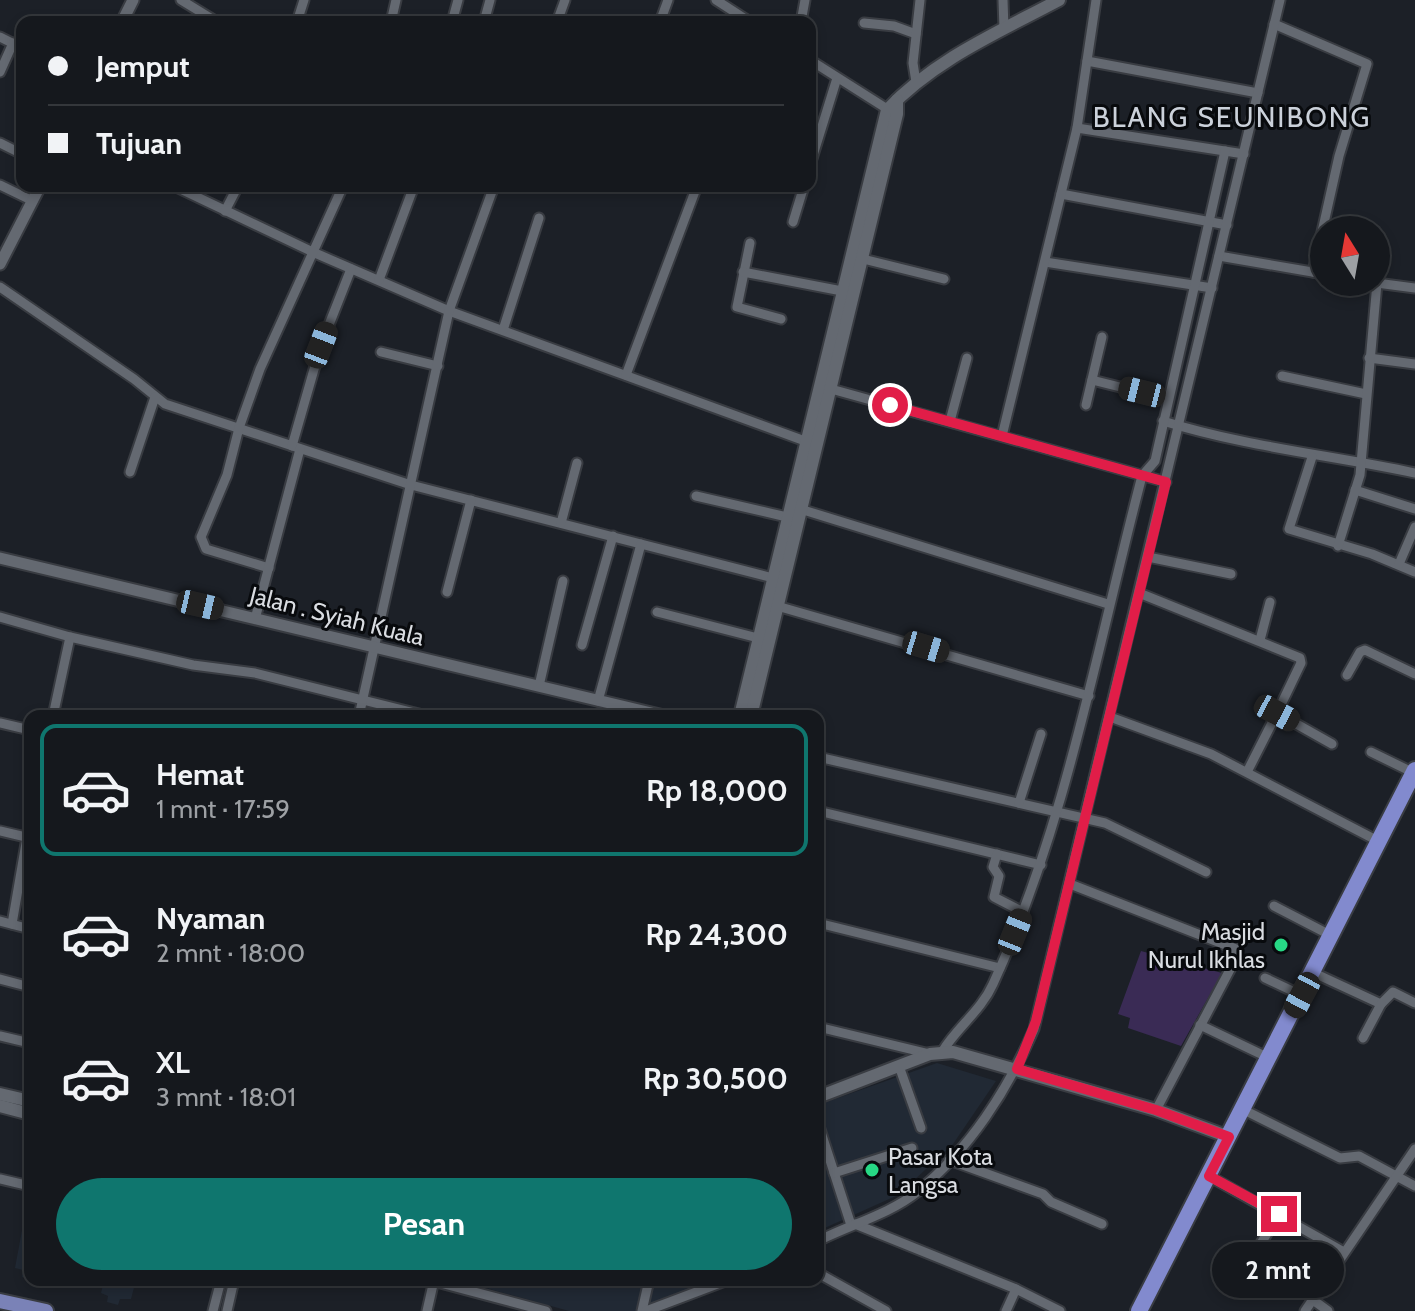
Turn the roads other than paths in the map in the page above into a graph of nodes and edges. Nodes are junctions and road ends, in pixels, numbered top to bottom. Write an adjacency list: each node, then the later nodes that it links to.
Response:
1 (181, 0): 8 (street)
2 (716, 0): 9 (street)
3 (920, 0): 13 (street)
4 (1003, 0): 12 (street)
5 (1059, 0): 12 (main road)
6 (1096, 0): 15 (street)
7 (1280, 0): 11 (street)
8 (207, 16)
9 (741, 16)
10 (864, 23): 13 (street)
11 (1274, 24): 20 (street); 38 (street)
12 (1004, 29): 19 (main road)
13 (916, 34): 19 (street)
14 (16, 49): 17 (street)
15 (1087, 61): 20 (street); 22 (street)
16 (816, 64): 18 (street)
17 (0, 72)
18 (837, 78): 21 (street); 23 (street)
19 (916, 82): 21 (main road)
20 (1258, 93): 25 (street)
21 (894, 108): 46 (main road); 59 (main road)
22 (1077, 128): 24 (street); 35 (street)
23 (816, 146)
24 (1225, 151): 25 (street); 41 (street)
25 (1244, 154): 42 (street)
26 (0, 185): 36 (street)
27 (37, 192): 36 (street)
28 (186, 192): 37 (street)
29 (235, 192): 37 (street)
30 (340, 192): 44 (street)
31 (412, 192): 53 (street)
32 (492, 192): 61 (street)
33 (695, 192): 71 (street)
34 (802, 192): 40 (street)
35 (1061, 194): 41 (street); 47 (street)
36 (33, 201): 48 (street)
37 (225, 211): 44 (street)
38 (1326, 216)
39 (539, 218): 63 (street)
40 (793, 222)
41 (1208, 222): 42 (street); 55 (street)
42 (1227, 225): 45 (street)
43 (750, 243): 51 (street)
44 (315, 253): 49 (street); 82 (street)
45 (1219, 256): 50 (street); 57 (street)
46 (863, 259): 52 (street); 66 (main road)
47 (1045, 262): 55 (street); 83 (street)
48 (0, 264)
49 (351, 269): 53 (street); 85 (street)
50 (1310, 271)
51 (743, 272): 59 (street); 62 (street)
52 (944, 279)
53 (379, 280): 61 (street)
54 (1390, 285): 58 (street)
55 (1194, 286): 57 (street); 77 (street)
56 (0, 287): 76 (street)
57 (1212, 288): 81 (street)
58 (1415, 288)
59 (842, 291): 66 (main road)
60 (1372, 296): 68 (street)
61 (449, 311): 63 (street); 70 (street)
62 (781, 319)
63 (503, 330): 71 (street)
64 (1102, 337): 73 (street)
65 (381, 352): 70 (street)
66 (832, 356): 74 (main road); 84 (main road)
67 (967, 358): 79 (street)
68 (1369, 358): 69 (street); 75 (street)
69 (1415, 364)
70 (438, 366): 93 (street)
71 (626, 375): 84 (street)
72 (1282, 376): 75 (street)
73 (1092, 380): 77 (street); 78 (street)
74 (831, 389): 79 (street); 97 (main road)
75 (1366, 394): 87 (street)
76 (155, 397): 82 (street); 89 (street)
77 (1168, 399): 80 (street)
78 (1086, 405)
79 (950, 421): 83 (street)
80 (1163, 421): 81 (street); 91 (street)
81 (1179, 426): 86 (street); 92 (street)
82 (239, 428): 85 (street); 109 (street)
83 (1002, 436): 91 (street)
84 (805, 441): 99 (main road)
85 (296, 447): 93 (street); 109 (street)
86 (1312, 457): 87 (street); 104 (street)
87 (1360, 461): 90 (street); 94 (street)
88 (577, 463): 100 (street)
89 (130, 472)
90 (1415, 473)
91 (1142, 476): 92 (street); 117 (street)
92 (1166, 482): 106 (street)
93 (411, 485): 96 (street); 126 (street)
94 (1355, 490): 98 (street); 104 (street)
95 (696, 496): 99 (street)
96 (471, 500): 100 (street); 114 (street)
97 (800, 509): 105 (main road); 117 (street)
98 (1415, 509)
99 (787, 517): 105 (main road)
100 (561, 523): 102 (street)
101 (1415, 527): 108 (street)
102 (613, 536): 103 (street); 125 (street)
103 (641, 544): 112 (street); 133 (street)
104 (1338, 546): 108 (street)
105 (784, 557): 112 (main road); 118 (main road)
106 (1148, 557): 111 (street); 115 (street)
107 (0, 558): 121 (street, Jalan . Syiah Kuala)
108 (1399, 564): 110 (street)
109 (269, 568): 121 (street)
110 (1415, 572)
111 (1231, 574)
112 (773, 578): 123 (main road)
113 (563, 581): 130 (street)
114 (447, 592)
115 (1139, 593): 124 (street); 141 (street)
116 (1270, 602): 124 (street)
117 (1108, 604): 131 (street)
118 (777, 606): 127 (main road); 131 (street)
119 (657, 612): 123 (street)
120 (0, 617): 122 (street)
121 (255, 619): 126 (street, Jalan . Syiah Kuala)
122 (70, 637): 132 (street); 134 (street)
123 (758, 638): 127 (main road)
124 (1260, 640): 140 (street)
125 (582, 645)
126 (375, 648): 130 (street, Jalan . Syiah Kuala); 132 (street)
127 (759, 658): 138 (main road); 139 (main road)
128 (1415, 674): 129 (street)
129 (1347, 675)
130 (539, 686): 133 (street, Jalan . Syiah Kuala)
131 (1089, 696): 152 (street)
132 (362, 700): 135 (street); 136 (street)
133 (598, 701): 137 (street, Jalan . Syiah Kuala)
134 (54, 710)
135 (360, 710)
136 (403, 710)
137 (638, 710)
138 (742, 710)
139 (752, 710)
140 (1277, 713): 145 (street); 148 (street)
141 (1110, 717): 148 (street); 153 (street)
142 (0, 723): 143 (street)
143 (24, 729)
144 (1041, 734): 150 (street)
145 (1332, 744)
146 (1371, 752): 149 (street)
147 (824, 758): 150 (street)
148 (1247, 772): 156 (street)
149 (1414, 772): 156 (highway)
150 (1019, 803): 152 (street)
151 (824, 812): 157 (street)
152 (1059, 813): 153 (street); 159 (street)
153 (1086, 819): 160 (street); 161 (street)
154 (0, 831): 155 (street)
155 (24, 836)
156 (1378, 841): 168 (highway)
157 (997, 854): 159 (street); 163 (street)
158 (24, 859): 165 (street)
159 (1041, 865): 163 (street)
160 (1206, 872)
161 (1070, 884): 177 (street); 185 (street)
162 (1274, 906): 168 (street)
163 (1023, 912): 169 (street)
164 (0, 921): 165 (street)
165 (12, 924): 167 (street)
166 (824, 924): 169 (street)
167 (24, 927)
168 (1330, 935): 170 (highway)
169 (1000, 968): 182 (street)
170 (1314, 973): 174 (highway); 176 (street)
171 (1265, 978): 174 (street)
172 (0, 979): 173 (street)
173 (24, 985)
174 (1302, 995): 183 (highway)
175 (1415, 1003): 176 (street)
176 (1381, 1004): 180 (street)
177 (1200, 1025): 183 (street); 190 (street)
178 (824, 1028): 182 (street)
179 (0, 1036): 181 (street)
180 (1363, 1038)
181 (24, 1042)
182 (936, 1053): 184 (main road); 185 (main road)
183 (1269, 1058): 191 (highway)
184 (899, 1066): 187 (main road); 193 (street)
185 (1017, 1069): 190 (main road); 198 (street)
186 (0, 1094): 188 (main road)
187 (824, 1095)
188 (24, 1100)
189 (0, 1106): 192 (main road)
190 (1156, 1110): 194 (main road)
191 (1244, 1110): 194 (highway); 200 (street)
192 (24, 1112)
193 (921, 1128)
194 (1229, 1137): 201 (highway)
195 (824, 1142): 199 (street)
196 (912, 1148): 199 (street)
197 (1415, 1149): 200 (street)
198 (949, 1160): 206 (street); 207 (street)
199 (834, 1173): 206 (street)
200 (1397, 1175): 204 (street); 209 (street)
201 (1209, 1176): 205 (street); 230 (highway)
202 (0, 1179): 203 (street)
203 (24, 1185)
204 (1415, 1186)
205 (1279, 1214): 209 (street); 210 (street)
206 (853, 1224): 208 (street); 218 (street)
207 (1102, 1224)
208 (824, 1238)
209 (1342, 1251): 219 (street)
210 (1244, 1271)
211 (824, 1276): 227 (street)
212 (219, 1286): 222 (street)
213 (233, 1286): 223 (street)
214 (431, 1286): 224 (street)
215 (454, 1286): 225 (street)
216 (648, 1286): 226 (street)
217 (712, 1286): 226 (street)
218 (1016, 1289): 228 (street); 229 (street)
219 (1313, 1300): 231 (street); 232 (street)
220 (0, 1301): 221 (main road)
221 (46, 1311)
222 (213, 1311)
223 (227, 1311)
224 (427, 1311)
225 (546, 1311)
226 (644, 1311)
227 (886, 1311)
228 (1006, 1311)
229 (1060, 1311)
230 (1139, 1311)
231 (1305, 1311)
232 (1328, 1311)

